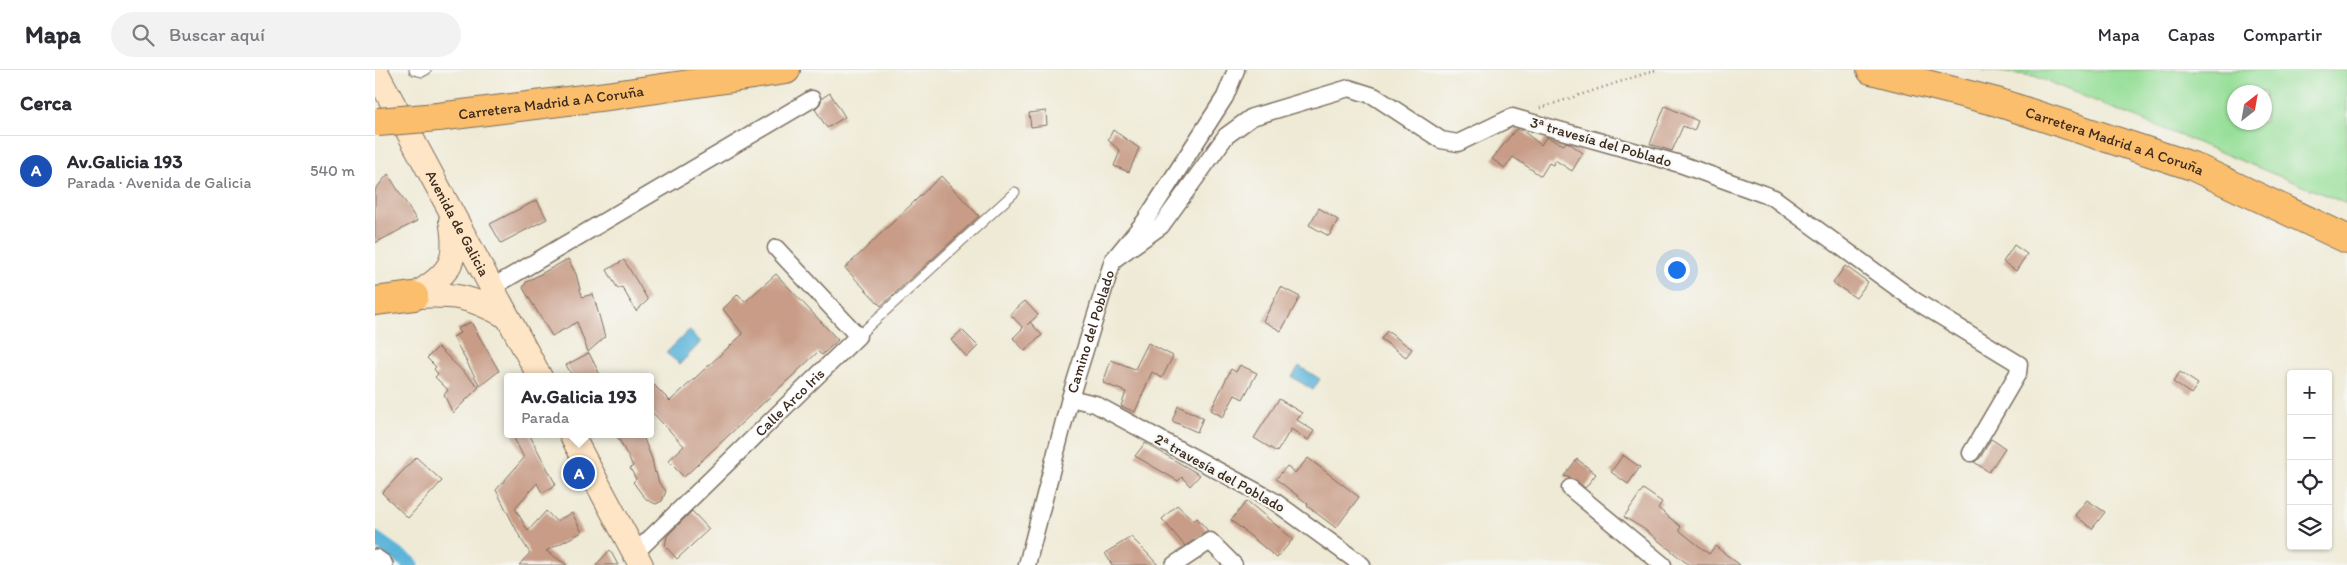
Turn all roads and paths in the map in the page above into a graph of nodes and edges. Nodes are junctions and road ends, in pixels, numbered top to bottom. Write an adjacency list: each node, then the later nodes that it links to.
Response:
1 (375, 70): 14 (main road, Avenida de Galicia)
2 (414, 70): 3 (lane)
3 (426, 70)
4 (656, 70): 10 (highway)
5 (786, 70): 10 (highway, Carretera Madrid a A Coruña)
6 (1236, 70): 17 (street, Camino del Poblado)
7 (1657, 70): 11 (path)
8 (1871, 70): 15 (highway, Carretera Madrid a A Coruña)
9 (811, 99): 19 (street)
10 (472, 112): 12 (highway, Carretera Madrid a A Coruña, bridge)
11 (1512, 117): 17 (street, 3ª travesía del Poblado); 28 (street, 3ª travesía del Poblado)
12 (377, 122)
13 (1015, 192): 24 (lane)
14 (447, 203): 18 (main road); 19 (main road, Avenida de Galicia)
15 (2347, 240)
16 (776, 248): 24 (street)
17 (1113, 260): 26 (street, Camino del Poblado)
18 (446, 271): 19 (main road); 20 (main road)
19 (486, 278): 21 (main road); 23 (main road, Avenida de Galicia)
20 (413, 296): 21 (main road); 22 (highway)
21 (462, 296): 23 (main road)
22 (375, 301)
23 (506, 316): 25 (main road, Avenida de Galicia)
24 (858, 336): 30 (street, Calle Arco Iris)
25 (538, 373)
26 (1070, 398): 33 (street, Camino del Poblado); 36 (street, 2ª travesía del Poblado)
27 (573, 438): 30 (main road)
28 (1971, 453)
29 (1570, 488): 37 (street)
30 (638, 559)
31 (375, 560): 32 (street)
32 (383, 565)
33 (1027, 565)
34 (1174, 565): 35 (street)
35 (1234, 565)
36 (1362, 565)
37 (1663, 565)

